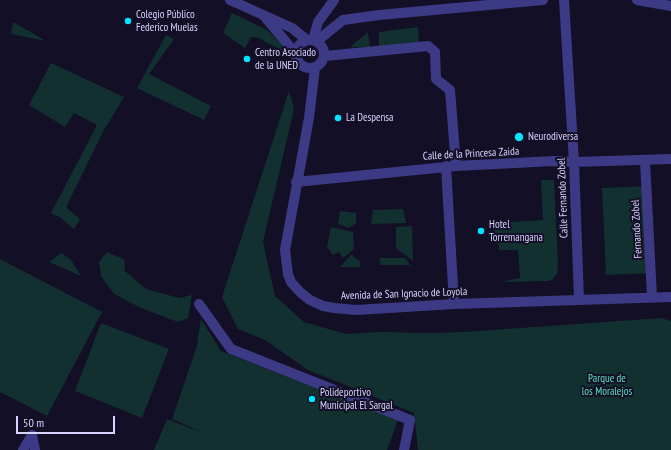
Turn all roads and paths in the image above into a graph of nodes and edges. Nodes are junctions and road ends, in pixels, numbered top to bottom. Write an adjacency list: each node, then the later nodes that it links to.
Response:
1 (230, 0): 7 (street)
2 (334, 0): 8 (street)
3 (543, 0): 8 (street)
4 (564, 0): 14 (street, Calle Fernando Zobel)
5 (637, 0): 6 (street)
6 (671, 6)
7 (264, 15): 8 (street); 9 (street)
8 (313, 40): 9 (street); 10 (street)
9 (296, 54): 11 (street)
10 (324, 56): 11 (street); 15 (street)
11 (315, 68): 16 (street, Avenida de San Ignacio de Loyola)
12 (671, 159): 13 (street, Calle de la Princesa Zaida)
13 (645, 161): 14 (street, Calle de la Princesa Zaida); 17 (street, Fernando Zobel)
14 (574, 162): 15 (street, Calle de la Princesa Zaida); 19 (street, Calle Fernando Zobel)
15 (451, 166): 16 (street, Calle de la Princesa Zaida); 21 (street)
16 (296, 182): 21 (street, Avenida de San Ignacio de Loyola)
17 (652, 297): 18 (street, Avenida de San Ignacio de Loyola); 19 (street, Avenida de San Ignacio de Loyola)
18 (671, 297)
19 (579, 300): 21 (street, Avenida de San Ignacio de Loyola)
20 (199, 304): 24 (street)
21 (454, 304)
22 (22, 450): 23 (street)
23 (35, 450)
24 (404, 450)

